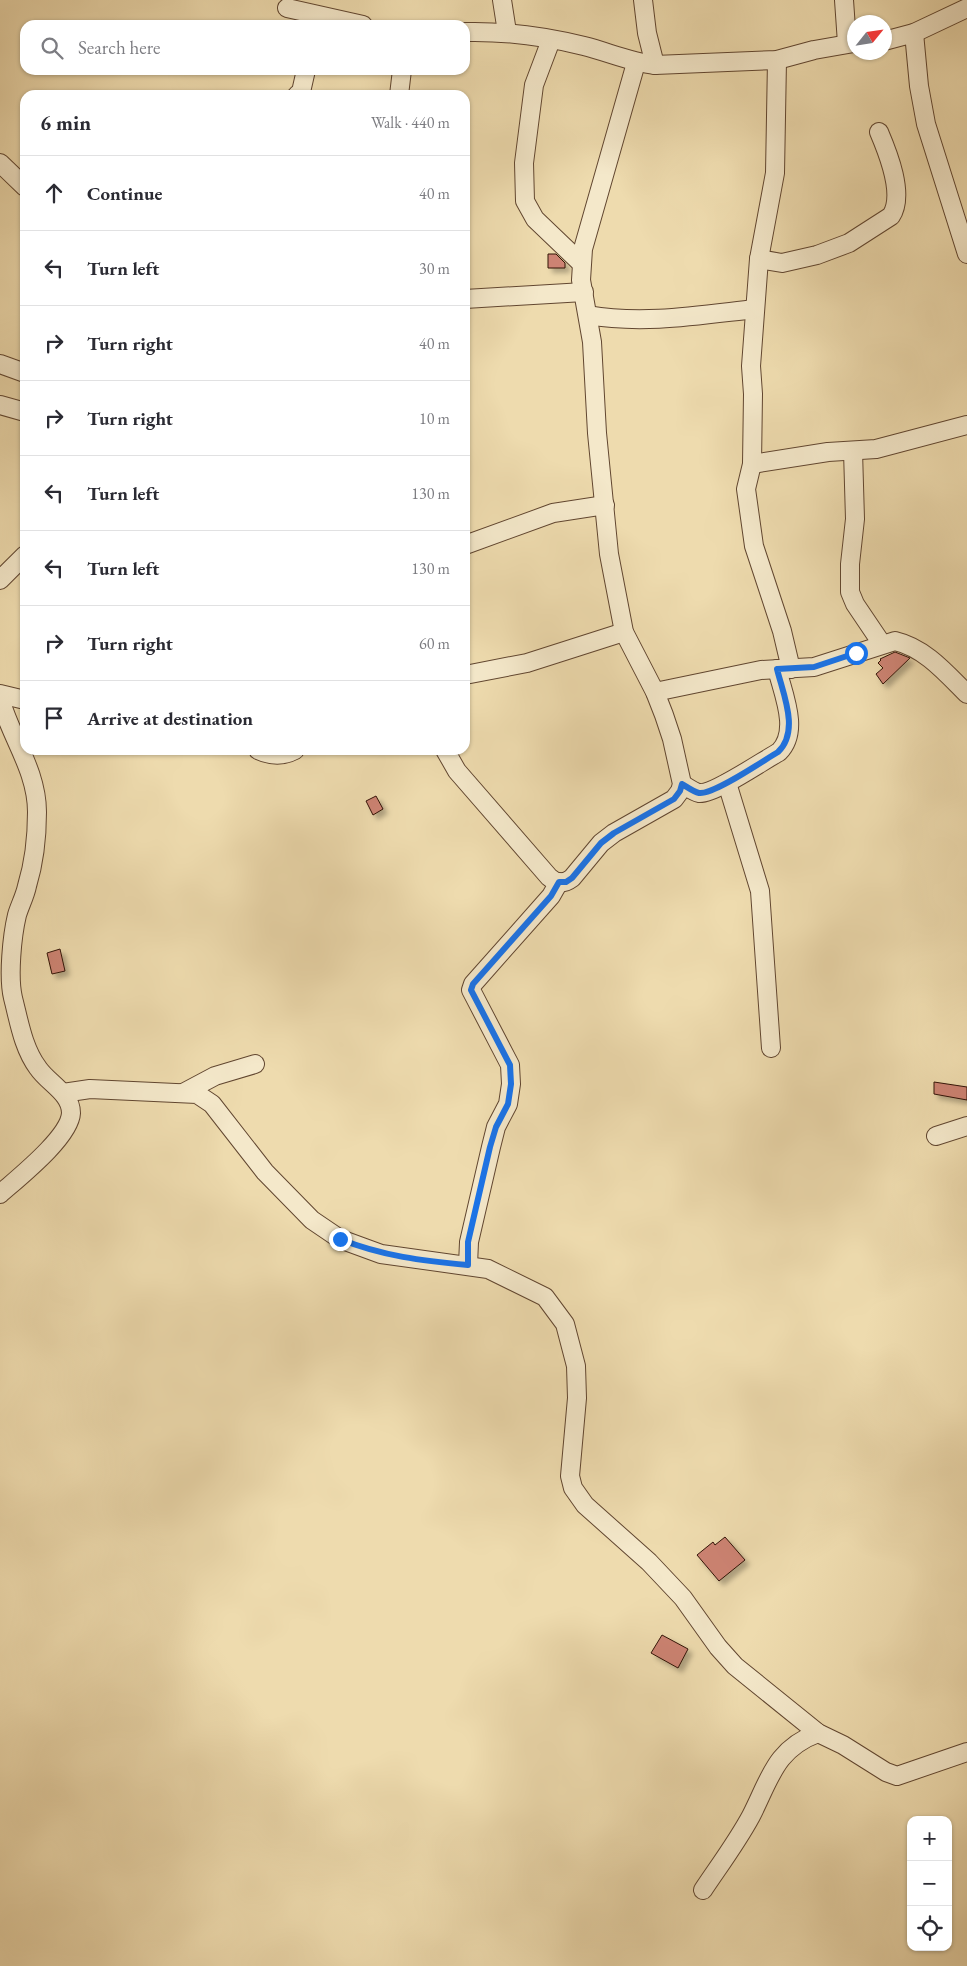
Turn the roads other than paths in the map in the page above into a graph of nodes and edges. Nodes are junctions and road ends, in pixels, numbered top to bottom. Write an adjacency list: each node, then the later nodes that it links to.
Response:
1 (502, 0): 9 (street)
2 (643, 0): 16 (street)
3 (844, 0): 6 (street)
4 (967, 8): 10 (street)
5 (287, 11): 7 (street)
6 (847, 18)
7 (329, 20)
8 (470, 32): 9 (street)
9 (507, 32): 12 (street)
10 (914, 33): 11 (street); 24 (street)
11 (892, 39)
12 (551, 40): 15 (street); 26 (street)
13 (847, 44): 14 (street)
14 (776, 60): 16 (street); 25 (street)
15 (636, 63): 16 (street); 26 (street)
16 (655, 64)
17 (305, 75): 19 (street)
18 (401, 75): 20 (street)
19 (301, 90)
20 (400, 90)
21 (879, 132): 25 (street)
22 (0, 163): 23 (street)
23 (20, 182)
24 (967, 254)
25 (759, 259): 29 (street)
26 (581, 263): 27 (street)
27 (584, 292): 28 (street); 30 (street)
28 (470, 299)
29 (755, 309): 30 (street); 37 (street)
30 (588, 315): 38 (street)
31 (0, 364): 32 (street)
32 (20, 371)
33 (0, 405): 34 (street)
34 (20, 411)
35 (967, 425): 36 (street)
36 (853, 451): 37 (street); 43 (street)
37 (752, 464): 44 (street)
38 (605, 505): 39 (street); 42 (street)
39 (470, 543)
40 (20, 560): 41 (street)
41 (0, 580)
42 (624, 632): 45 (street); 46 (street)
43 (882, 644): 44 (street); 48 (street)
44 (784, 669): 46 (street); 54 (street)
45 (470, 674)
46 (655, 692): 55 (street)
47 (0, 694): 50 (street)
48 (967, 694)
49 (0, 698): 51 (street)
50 (20, 699)
51 (20, 749)
52 (23, 755): 59 (street)
53 (448, 755): 56 (street)
54 (727, 783): 55 (street); 57 (street)
55 (682, 784): 56 (street)
56 (559, 882): 64 (street)
57 (771, 1048)
58 (255, 1064): 60 (street)
59 (63, 1093): 60 (street); 63 (street)
60 (183, 1093): 64 (street)
61 (967, 1126): 62 (street)
62 (936, 1136)
63 (0, 1194)
64 (468, 1265): 65 (street)
65 (818, 1733): 66 (street); 67 (street)
66 (967, 1752)
67 (702, 1890)

